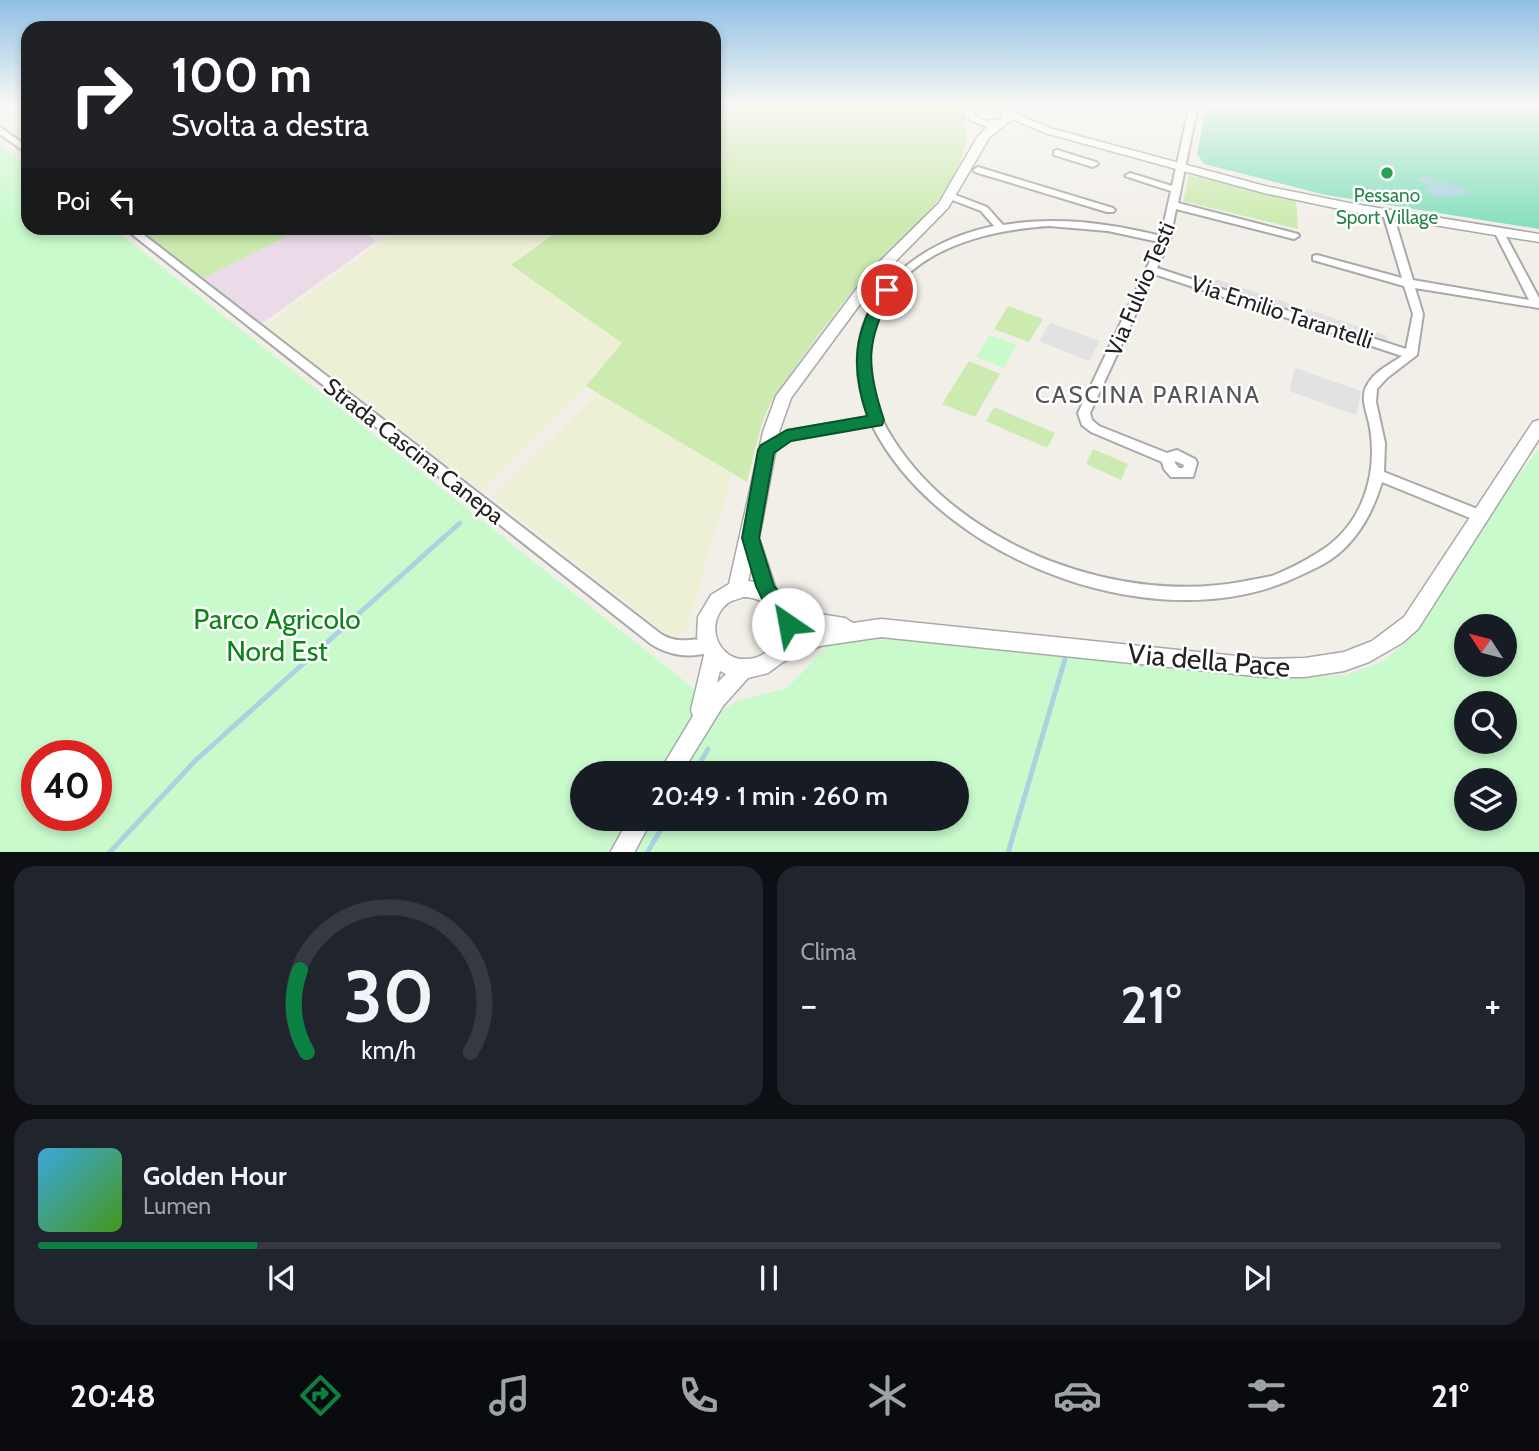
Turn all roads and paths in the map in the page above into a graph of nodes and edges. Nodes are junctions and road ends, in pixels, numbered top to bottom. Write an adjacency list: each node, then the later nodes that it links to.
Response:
1 (976, 144): 6 (street)
2 (980, 144): 6 (street)
3 (1086, 144): 8 (street)
4 (1098, 144): 10 (street)
5 (1186, 144): 10 (street, Via Fulvio Testi)
6 (976, 150): 14 (street)
7 (1057, 153): 8 (street)
8 (1075, 159): 9 (street)
9 (1093, 164)
10 (1182, 166): 13 (street, Via Fulvio Testi); 18 (street)
11 (978, 170): 17 (street)
12 (1130, 176): 13 (street)
13 (1177, 190): 15 (street, Via Fulvio Testi)
14 (950, 196): 19 (street); 32 (street)
15 (1174, 205): 22 (street); 24 (street, Via Fulvio Testi)
16 (1110, 210): 17 (street)
17 (1071, 211): 19 (street); 24 (street)
18 (1388, 214): 20 (street); 27 (street)
19 (1000, 228): 30 (street)
20 (1499, 231): 23 (street); 28 (street)
21 (139, 235): 40 (street, Strada Cascina Canepa)
22 (1294, 236)
23 (1539, 238)
24 (1165, 240): 26 (street, Via Fulvio Testi)
25 (1317, 258): 27 (street)
26 (1152, 270): 29 (street, Via Emilio Tarantelli); 33 (street, Via Fulvio Testi)
27 (1409, 283): 28 (street); 29 (street)
28 (1537, 305)
29 (1411, 355): 34 (street)
30 (876, 420): 32 (street); 34 (street)
31 (1539, 426): 35 (street, Via della Pace)
32 (766, 450): 36 (street)
33 (1168, 459)
34 (1378, 475): 35 (street)
35 (1480, 516): 39 (street, Via della Pace)
36 (750, 538): 37 (street); 38 (street)
37 (736, 592): 38 (street); 40 (street)
38 (776, 603): 39 (street, Via della Pace); 41 (street)
39 (868, 629): 41 (street, Via della Pace)
40 (711, 650): 42 (street); 43 (street)
41 (777, 655): 42 (street)
42 (744, 668): 43 (street)
43 (695, 729): 44 (street)
44 (676, 761)
45 (634, 831): 46 (street)
46 (621, 852)

